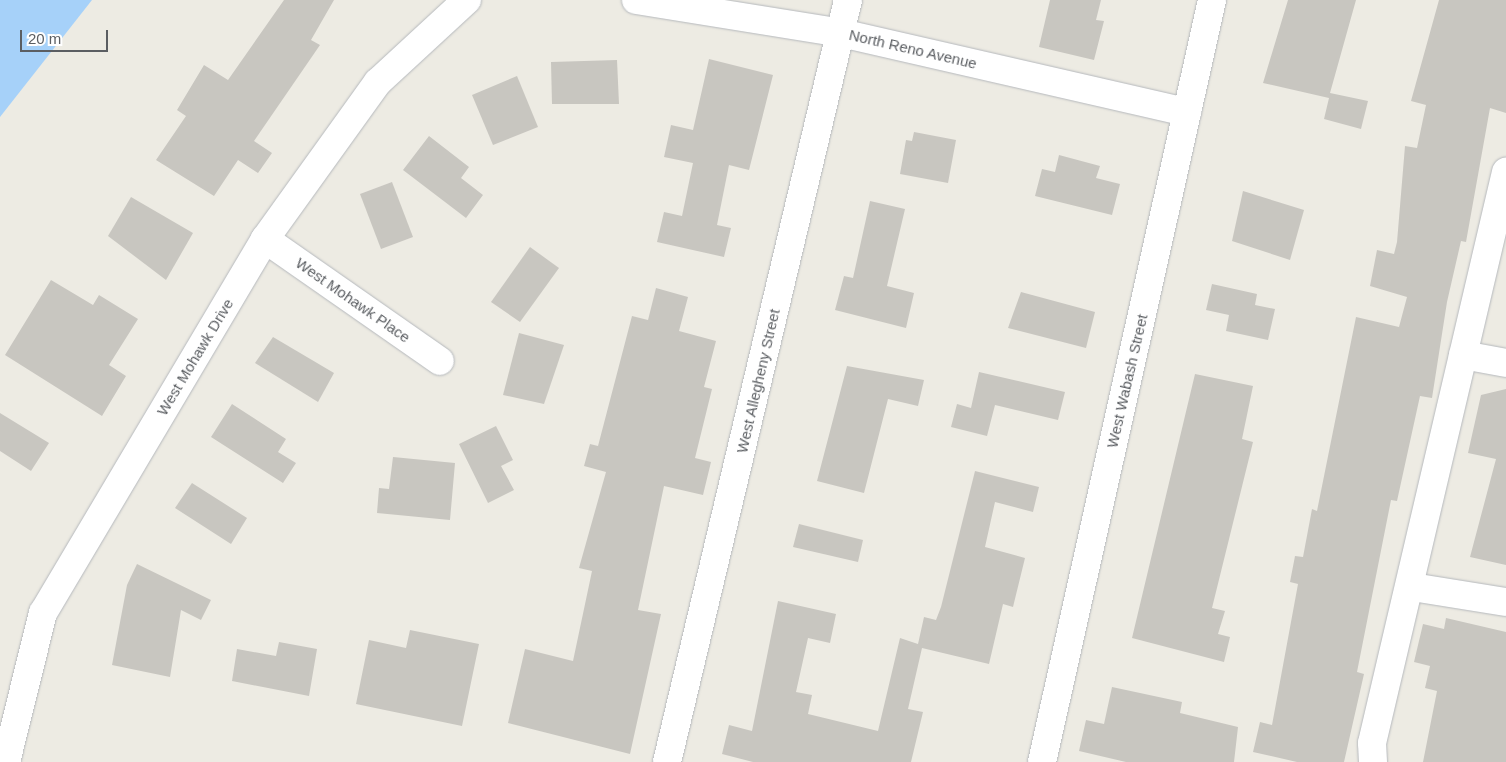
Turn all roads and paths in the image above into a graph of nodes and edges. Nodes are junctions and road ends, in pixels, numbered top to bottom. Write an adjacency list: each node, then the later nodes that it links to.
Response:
1 (467, 0): 8 (street, West Mohawk Drive)
2 (636, 0): 5 (street, North Reno Avenue)
3 (848, 0): 5 (street, West Allegheny Street)
4 (1212, 0): 6 (street, West Wabash Street)
5 (841, 33): 6 (street, North Reno Avenue); 15 (street, West Allegheny Street)
6 (1187, 112): 16 (street, West Wabash Street)
7 (1506, 172): 9 (street)
8 (265, 239): 10 (street, West Mohawk Place); 14 (street, West Mohawk Drive)
9 (1463, 354): 11 (street); 12 (street)
10 (440, 361)
11 (1506, 363)
12 (1412, 587): 13 (street); 17 (street)
13 (1506, 602)
14 (6, 762)
15 (667, 762)
16 (1042, 762)
17 (1373, 762)

